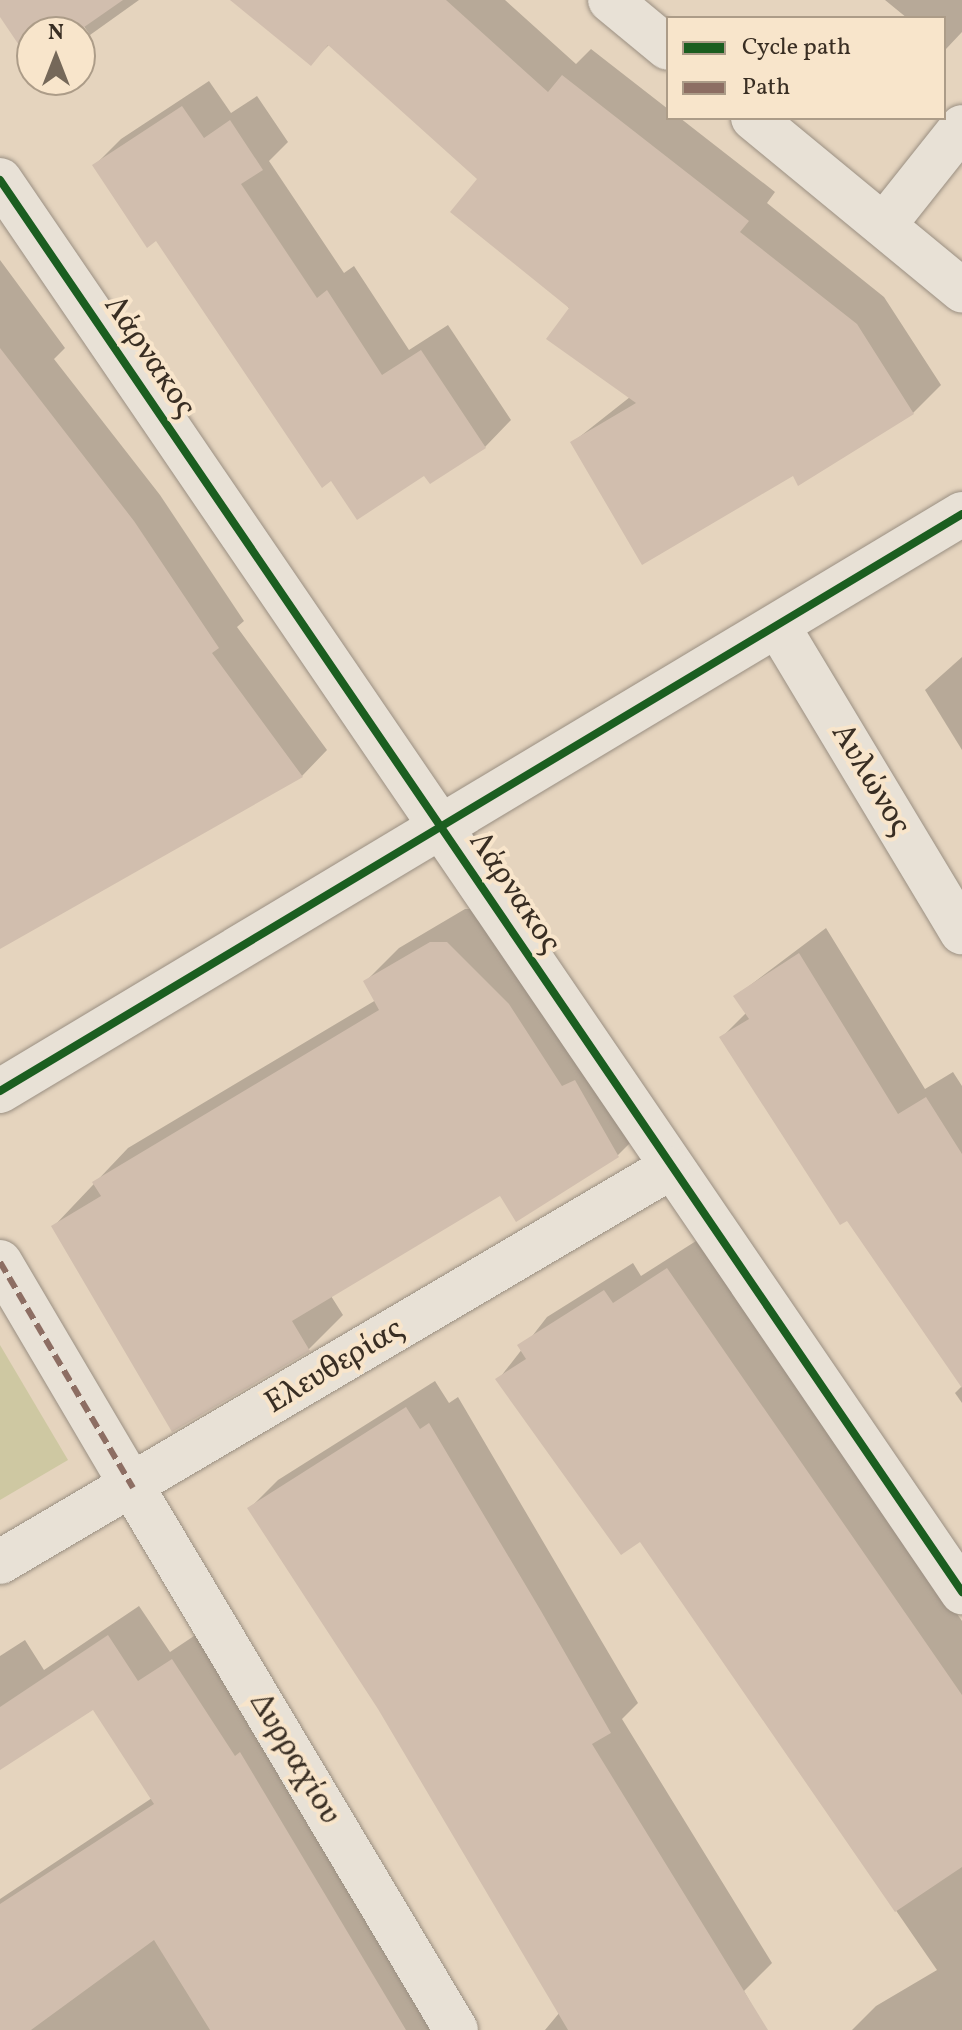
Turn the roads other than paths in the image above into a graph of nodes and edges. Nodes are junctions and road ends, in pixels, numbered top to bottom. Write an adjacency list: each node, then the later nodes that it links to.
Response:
1 (610, 0): 2 (street)
2 (666, 46)
3 (755, 120): 6 (street)
4 (962, 127): 6 (street)
5 (0, 180): 10 (street, Λάρνακος)
6 (884, 225): 7 (street)
7 (962, 290)
8 (962, 514): 9 (street)
9 (779, 628): 10 (street); 11 (street, Αυλώνος)
10 (443, 831): 12 (street); 13 (street, Λάρνακος)
11 (962, 932)
12 (0, 1091)
13 (668, 1169): 15 (street, Ελευθερίας); 17 (street, Λάρνακος)
14 (0, 1262): 15 (street, Δυρραχίου)
15 (133, 1488): 16 (street, Ελευθερίας); 18 (street, Δυρραχίου)
16 (0, 1562)
17 (962, 1592)
18 (456, 2030)

